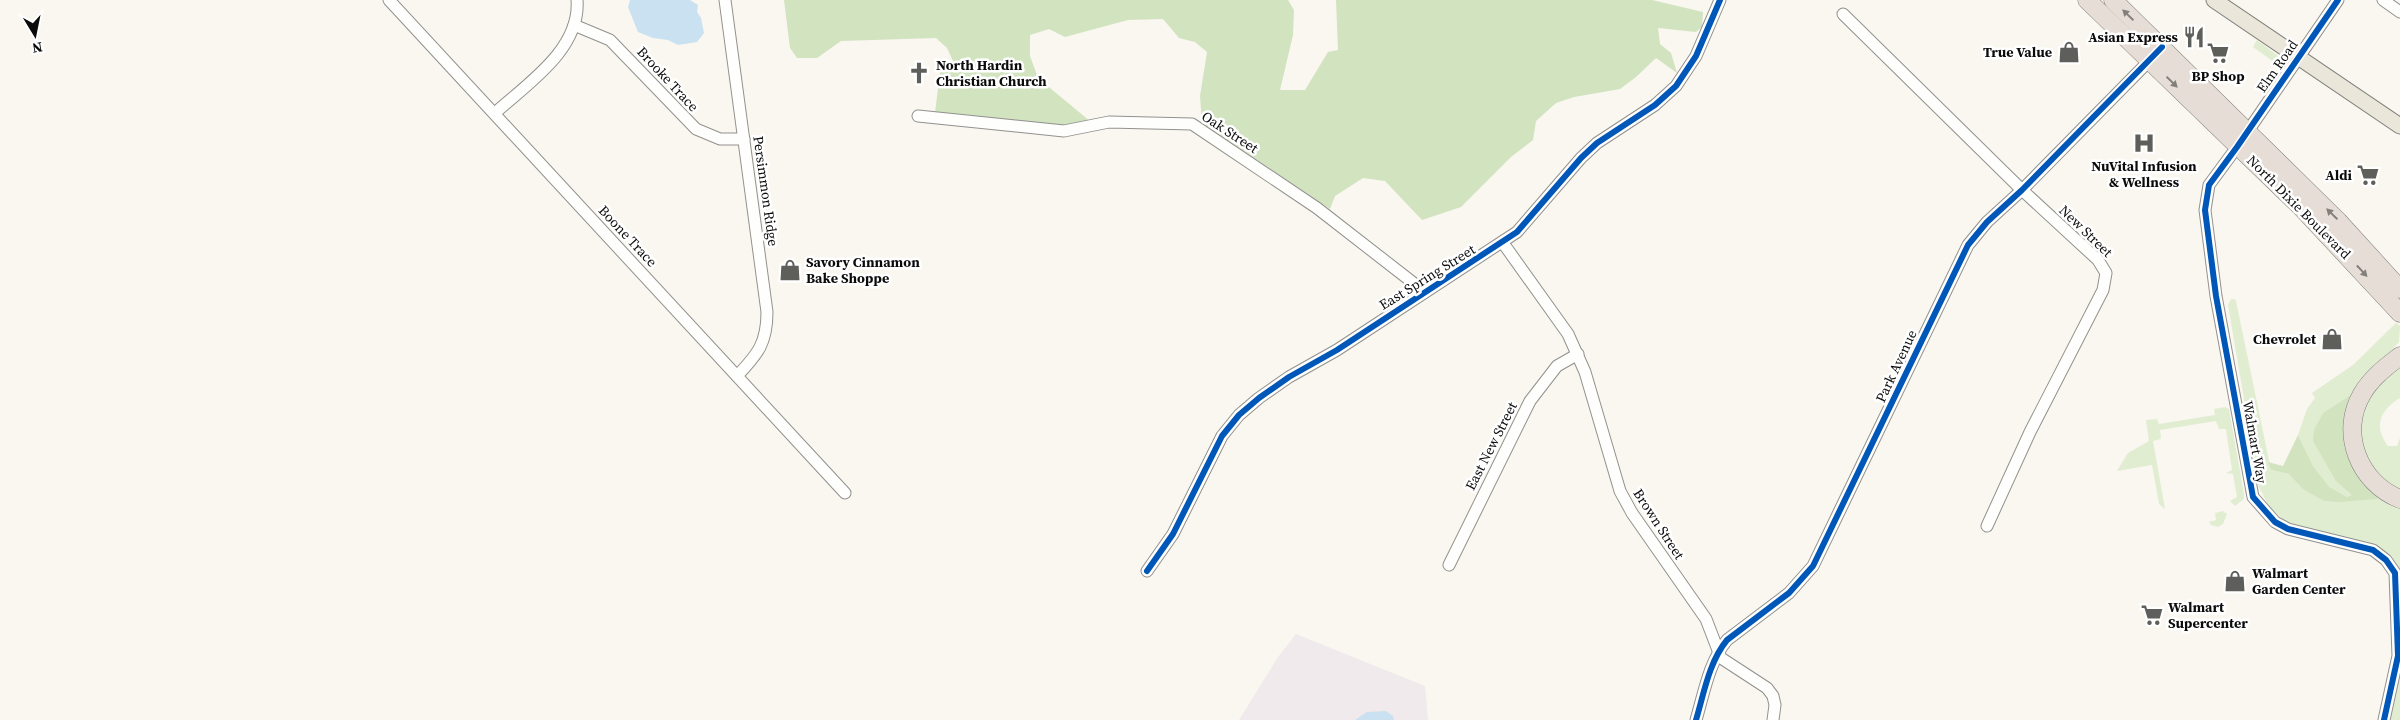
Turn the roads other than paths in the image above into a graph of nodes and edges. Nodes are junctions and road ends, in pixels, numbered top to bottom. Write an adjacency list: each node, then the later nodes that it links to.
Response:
1 (390, 0): 15 (street, Boone Trace)
2 (577, 0): 12 (street)
3 (725, 0): 19 (street, Persimmon Ridge)
4 (1720, 0): 22 (street, East Spring Street)
5 (2087, 0): 13 (highway, North Dixie Boulevard)
6 (2113, 0): 13 (highway, North Dixie Boulevard, one-way to 6)
7 (2214, 0): 14 (main road)
8 (2338, 0): 14 (street, Elm Road)
9 (2383, 0): 10 (street)
10 (2400, 12)
11 (1843, 14): 21 (street, New Street)
12 (574, 25): 15 (street); 19 (street, Brooke Trace)
13 (2156, 54): 18 (highway, North Dixie Boulevard); 20 (highway, North Dixie Boulevard, one-way to 20); 21 (street, Park Avenue)
14 (2299, 58): 17 (main road); 18 (street, Elm Road)
15 (495, 113): 30 (street, Boone Trace)
16 (918, 116): 24 (street, Oak Street)
17 (2400, 126)
18 (2247, 131): 20 (street, Elm Road); 23 (highway, North Dixie Boulevard, one-way to 18)
19 (744, 139): 30 (street, Persimmon Ridge)
20 (2238, 147): 25 (highway, North Dixie Boulevard, one-way to 25); 39 (street, Walmart Way)
21 (2022, 190): 33 (street, New Street); 36 (street, Park Avenue)
22 (1503, 244): 24 (street, East Spring Street); 27 (street, Brown Street)
23 (2400, 289)
24 (1425, 292): 35 (street, East Spring Street)
25 (2398, 313)
26 (2400, 346): 29 (highway)
27 (1578, 354): 34 (street, East New Street); 36 (street, Brown Street)
28 (2400, 356): 29 (highway)
29 (2384, 369): 32 (highway)
30 (737, 376): 31 (street, Boone Trace)
31 (845, 492)
32 (2400, 499)
33 (1987, 526)
34 (1449, 565)
35 (1148, 571)
36 (1718, 654): 37 (street, Park Avenue); 38 (street)
37 (1696, 720)
38 (1773, 720)
39 (2384, 720)

